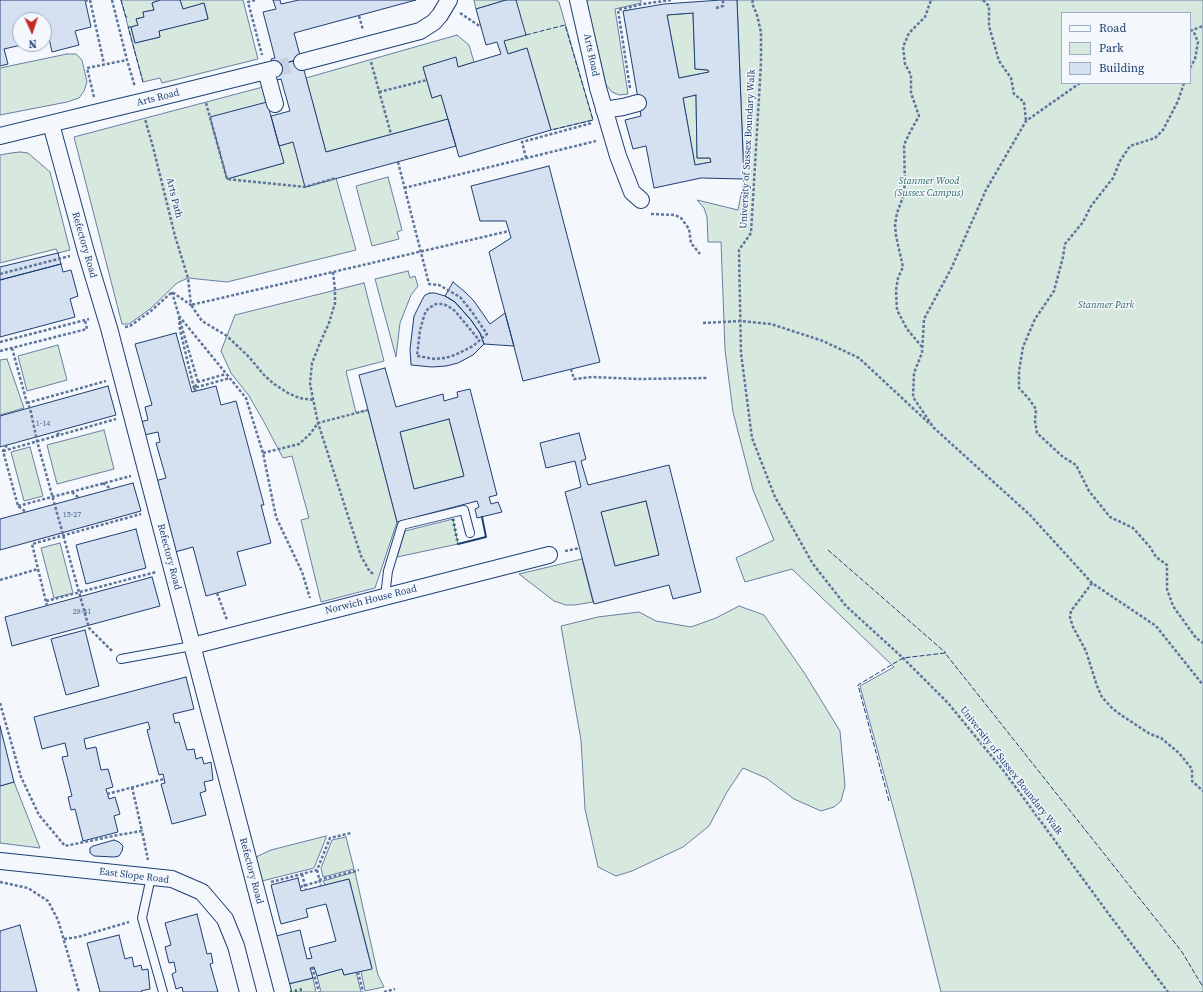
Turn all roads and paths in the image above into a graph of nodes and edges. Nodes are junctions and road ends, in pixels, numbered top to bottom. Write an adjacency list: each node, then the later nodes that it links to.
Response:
1 (85, 0): 2 (path)
2 (89, 0): 23 (path)
3 (112, 0): 21 (path)
4 (255, 0): 24 (path)
5 (449, 0): 20 (street)
6 (578, 0): 35 (street, Arts Road)
7 (642, 0): 13 (path)
8 (670, 0): 13 (path)
9 (723, 0): 14 (path)
10 (931, 0): 65 (path)
11 (983, 0): 37 (path)
12 (752, 1): 59 (path, University of Sussex Boundary Walk)
13 (642, 4): 32 (path)
14 (716, 8)
15 (359, 16): 20 (path)
16 (467, 18): 18 (path)
17 (1203, 26): 19 (path)
18 (481, 27)
19 (1191, 30): 25 (path)
20 (367, 45): 22 (street); 31 (path)
21 (127, 60): 23 (path); 30 (path)
22 (302, 62)
23 (104, 64): 34 (path)
24 (267, 65): 29 (street, Arts Road); 33 (street)
25 (1191, 66)
26 (427, 80): 31 (path)
27 (1079, 84): 37 (path)
28 (1184, 84): 116 (path)
29 (202, 87): 34 (street, Arts Road, bridge); 46 (path)
30 (136, 89)
31 (379, 92): 39 (path)
32 (636, 103): 35 (street)
33 (275, 104)
34 (97, 113): 38 (street, Arts Road)
35 (606, 115): 42 (street, Arts Road); 43 (path)
36 (144, 118): 56 (path, Arts Path)
37 (1026, 121): 65 (path)
38 (50, 124): 41 (street, Arts Road); 62 (street, Refectory Road)
39 (391, 134)
40 (536, 134): 43 (path)
41 (0, 136)
42 (612, 137): 44 (path); 48 (street, Arts Road)
43 (537, 138): 44 (path)
44 (526, 158): 47 (path)
45 (398, 162): 47 (path)
46 (336, 178)
47 (404, 188): 50 (path)
48 (643, 207): 51 (path)
49 (509, 231): 50 (path)
50 (421, 251): 53 (path); 63 (path)
51 (700, 254)
52 (58, 259): 54 (path)
53 (333, 272): 56 (path); 75 (path)
54 (0, 274)
55 (172, 292): 56 (path); 57 (path); 62 (path)
56 (191, 305): 75 (path)
57 (179, 316): 69 (path); 73 (path); 74 (path)
58 (85, 320): 66 (path)
59 (740, 321): 61 (path); 80 (path); 151 (path, University of Sussex Boundary Walk)
60 (77, 322): 64 (path)
61 (703, 323)
62 (109, 328): 70 (street, Refectory Road)
63 (479, 340): 63 (path)
64 (0, 342)
65 (922, 347): 80 (path)
66 (12, 348): 67 (path); 76 (path)
67 (0, 351)
68 (571, 369): 72 (path)
69 (226, 374): 71 (path); 73 (path)
70 (122, 377): 76 (path); 78 (street, Refectory Road)
71 (230, 378): 74 (path); 86 (path)
72 (708, 378)
73 (198, 382): 74 (path)
74 (195, 390)
75 (313, 400): 79 (path)
76 (27, 402): 83 (path)
77 (368, 410): 79 (path)
78 (132, 414): 82 (path); 87 (street, Refectory Road)
79 (318, 423): 86 (path); 104 (path)
80 (934, 428): 106 (path)
81 (61, 431): 82 (path)
82 (57, 436): 83 (path)
83 (37, 441): 85 (path); 91 (path)
84 (7, 445): 85 (path)
85 (3, 450): 93 (path)
86 (263, 453): 114 (path)
87 (146, 471): 88 (path); 94 (street, Refectory Road)
88 (103, 483): 89 (path); 90 (path)
89 (111, 489)
90 (72, 492): 91 (path); 92 (path)
91 (53, 497): 93 (path); 99 (path)
92 (79, 498)
93 (18, 506): 95 (path)
94 (157, 510): 97 (path); 102 (street, Refectory Road)
95 (26, 512)
96 (119, 517): 97 (path)
97 (114, 522): 99 (path)
98 (470, 533): 104 (lane)
99 (63, 536): 103 (path); 108 (path)
100 (580, 548): 101 (path)
101 (555, 554): 111 (street, Norwich House Road)
102 (172, 568): 107 (path); 117 (street, Refectory Road)
103 (38, 569): 105 (path); 112 (path)
104 (387, 579): 111 (lane)
105 (0, 580)
106 (1092, 583): 119 (path); 123 (path)
107 (96, 588): 108 (path); 109 (path)
108 (78, 592): 112 (path); 118 (path)
109 (97, 592)
110 (217, 593): 115 (path)
111 (385, 596): 114 (street, Norwich House Road)
112 (46, 601): 113 (path)
113 (47, 606)
114 (308, 616): 115 (street, Norwich House Road)
115 (232, 636): 117 (street, Norwich House Road)
116 (1203, 643)
117 (192, 646): 118 (lane); 147 (street, Refectory Road)
118 (121, 659)
119 (1203, 685)
120 (0, 703): 125 (path)
121 (164, 779): 122 (path)
122 (132, 787): 124 (path); 125 (path)
123 (1203, 791)
124 (108, 794)
125 (142, 831): 131 (path)
126 (351, 833): 128 (path)
127 (0, 861): 131 (street, East Slope Road)
128 (317, 870): 130 (path); 132 (path)
129 (360, 870): 132 (path)
130 (302, 874): 134 (path); 135 (path)
131 (151, 876): 145 (lane); 146 (street, East Slope Road)
132 (320, 881): 135 (path); 136 (path)
133 (0, 882): 140 (path)
134 (269, 883)
135 (305, 886): 137 (path); 138 (path)
136 (321, 886)
137 (300, 887)
138 (306, 890)
139 (120, 925): 140 (path)
140 (64, 939): 144 (path)
141 (312, 967): 148 (path)
142 (358, 972): 149 (path)
143 (395, 989): 150 (path)
144 (79, 992)
145 (162, 992)
146 (248, 992)
147 (283, 992)
148 (319, 992)
149 (363, 992)
150 (384, 992)
151 (1168, 992)

